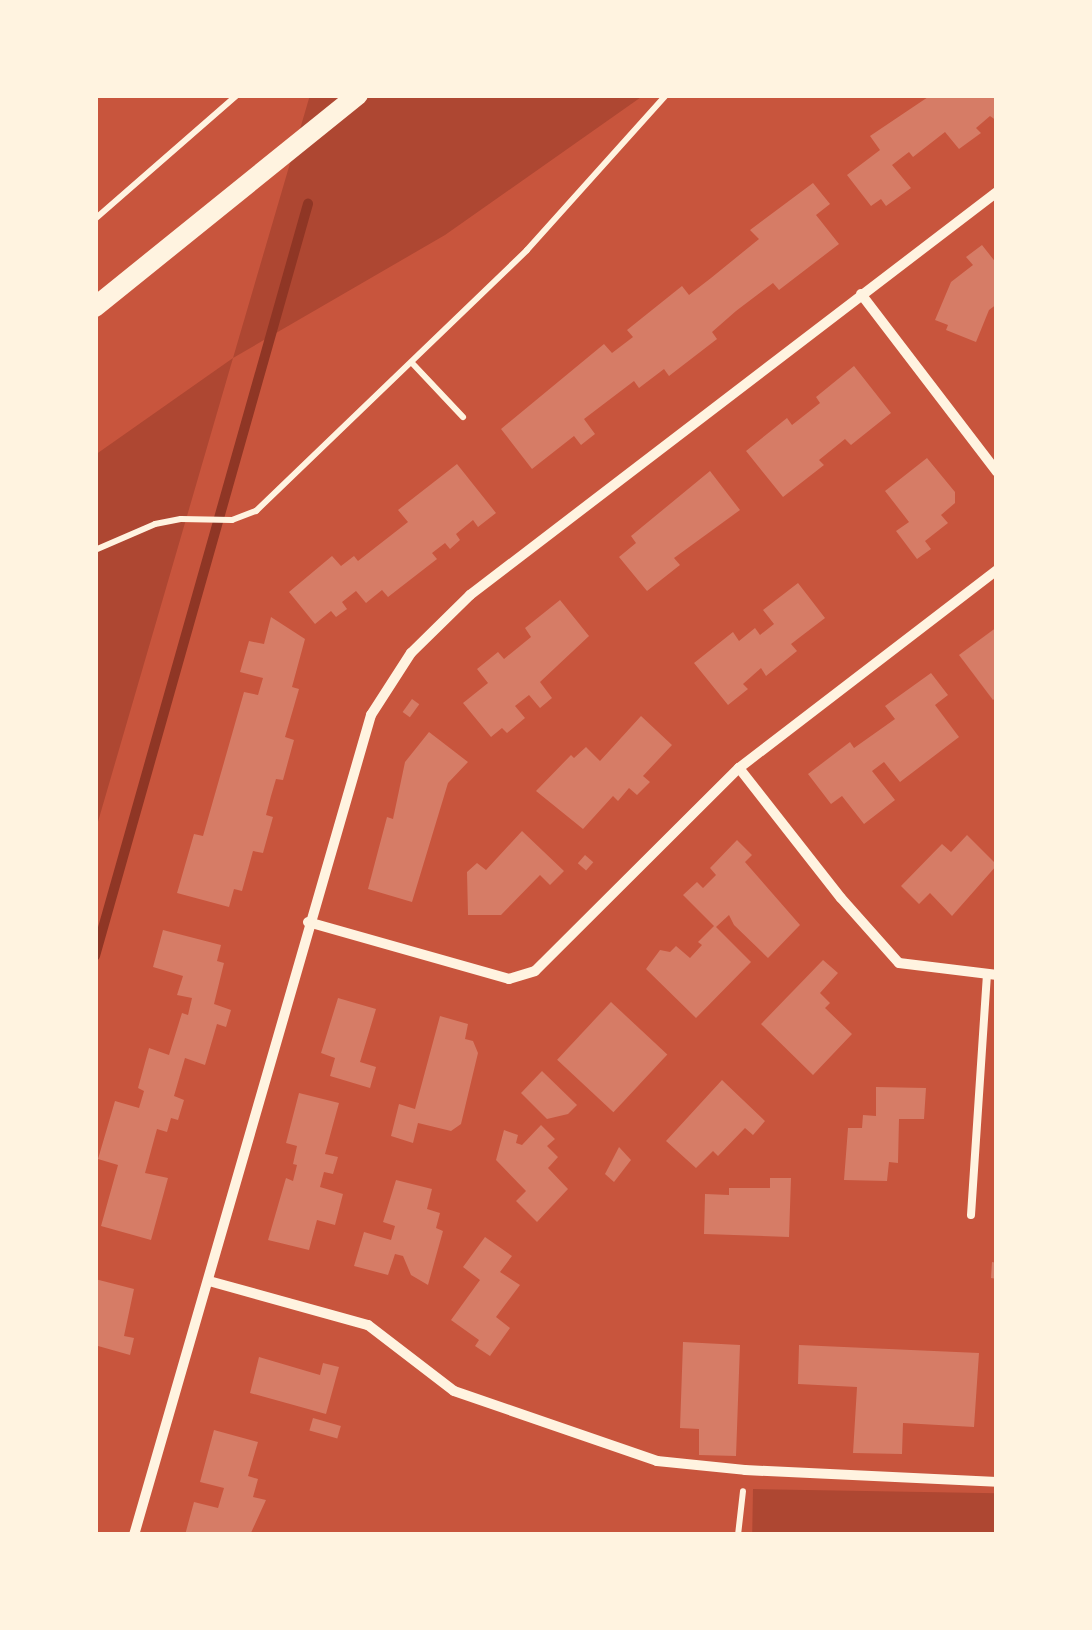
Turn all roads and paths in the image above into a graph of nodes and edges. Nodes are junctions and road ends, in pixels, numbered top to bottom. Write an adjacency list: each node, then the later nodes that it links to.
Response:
1 (237, 95): 5 (path)
2 (358, 95): 7 (main road)
3 (666, 95): 8 (path)
4 (997, 192): 6 (street)
5 (95, 219)
6 (861, 294): 10 (street); 14 (street)
7 (95, 308)
8 (413, 364): 9 (path); 11 (path)
9 (463, 417)
10 (997, 472)
11 (95, 550)
12 (997, 570): 13 (street)
13 (739, 768): 14 (street); 15 (street)
14 (308, 922): 17 (street)
15 (992, 975): 16 (lane)
16 (972, 1216)
17 (209, 1281): 18 (street); 20 (street)
18 (745, 1470): 19 (street); 21 (path)
19 (997, 1482)
20 (134, 1535)
21 (738, 1535)

